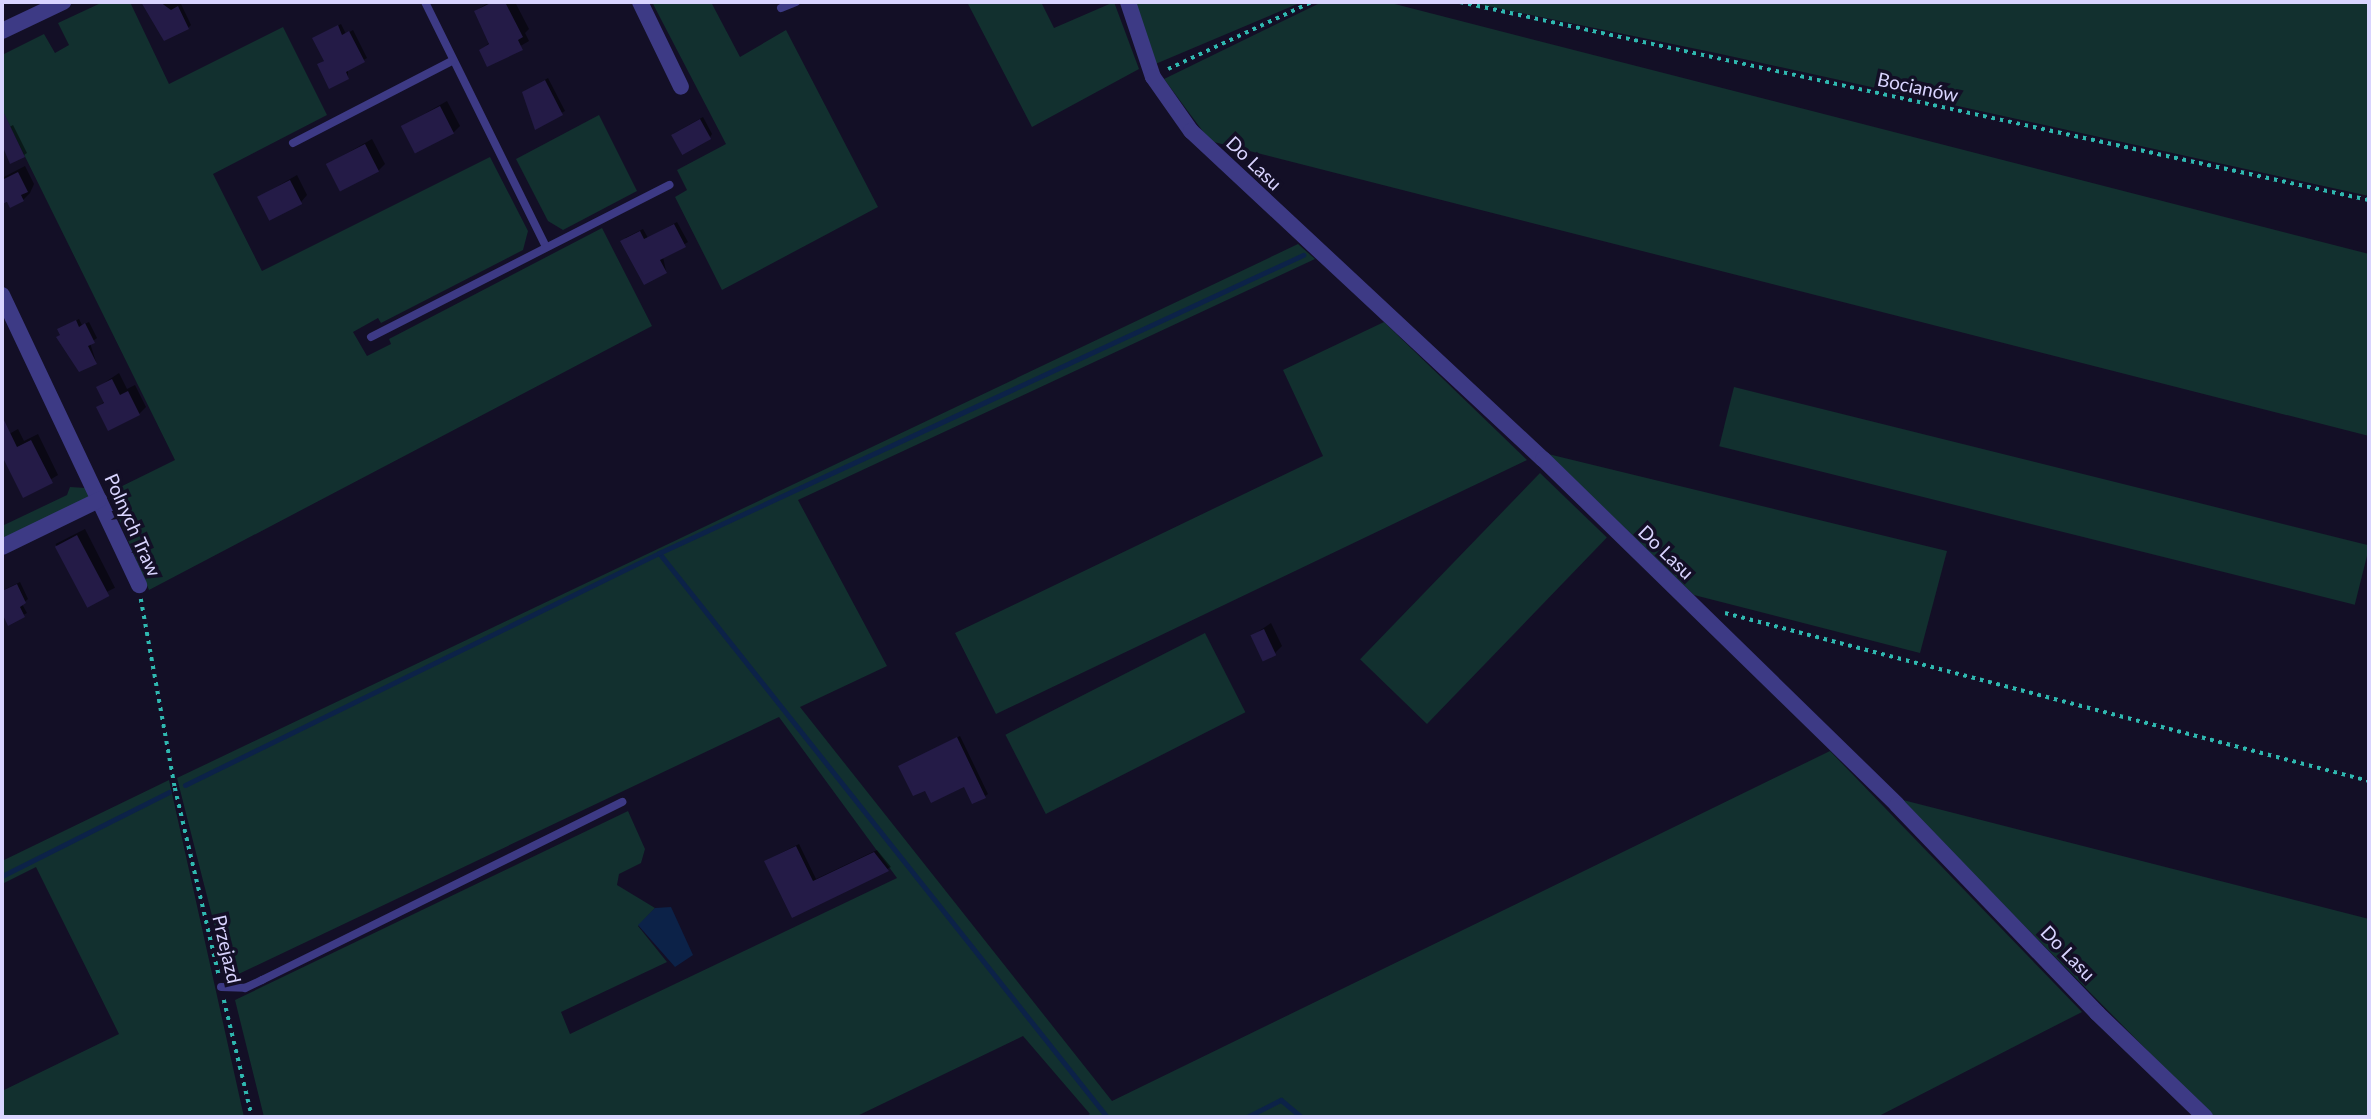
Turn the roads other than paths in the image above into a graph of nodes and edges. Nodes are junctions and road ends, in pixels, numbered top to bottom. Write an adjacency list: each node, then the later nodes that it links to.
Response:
1 (63, 2): 7 (street)
2 (425, 2): 8 (lane)
3 (640, 2): 9 (street)
4 (796, 2): 6 (lane)
5 (1128, 2): 20 (street, Do Lasu)
6 (781, 8)
7 (2, 31)
8 (452, 61): 10 (lane); 12 (lane)
9 (681, 87)
10 (293, 143)
11 (669, 185): 12 (lane)
12 (546, 247): 14 (lane)
13 (2, 295): 15 (street, Polnych Traw)
14 (371, 337)
15 (99, 500): 16 (street); 17 (street, Polnych Traw)
16 (2, 547)
17 (139, 585)
18 (622, 803): 19 (lane)
19 (221, 987)
20 (2205, 1117)

